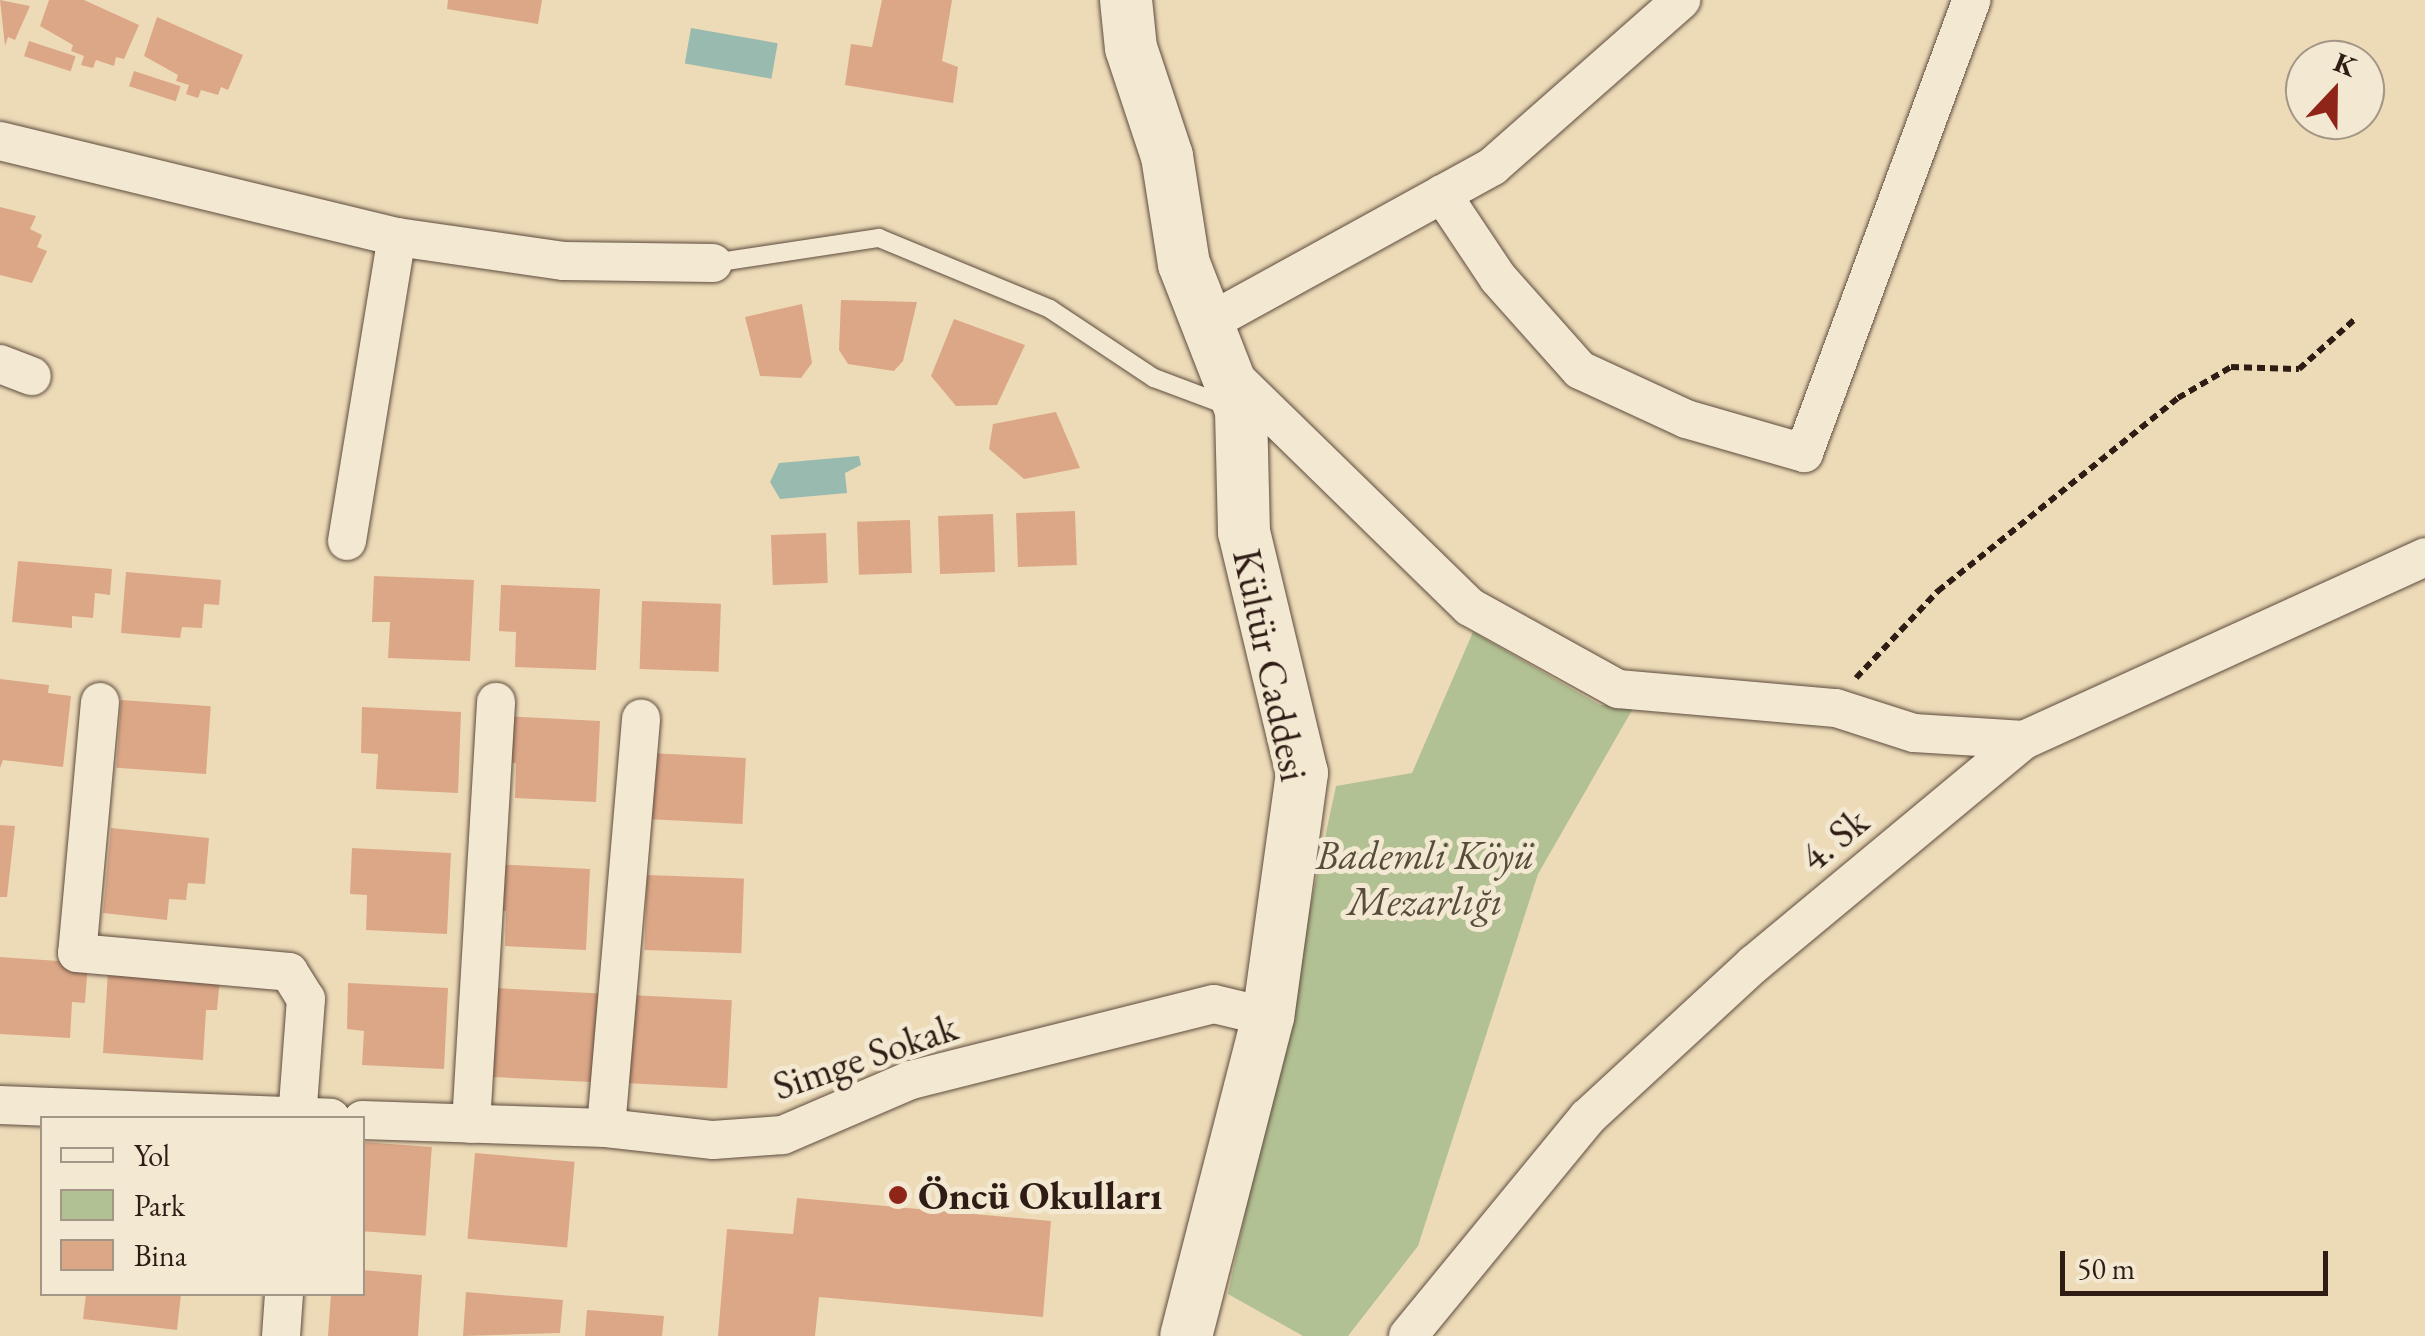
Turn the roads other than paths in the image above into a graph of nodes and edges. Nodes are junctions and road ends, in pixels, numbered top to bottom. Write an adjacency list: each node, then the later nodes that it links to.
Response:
1 (1126, 0): 8 (street, Kültür Caddesi)
2 (1681, 0): 5 (street)
3 (1972, 0): 5 (street)
4 (0, 141): 6 (street)
5 (1442, 194): 8 (street)
6 (397, 236): 7 (street); 9 (street)
7 (713, 263): 8 (lane)
8 (1223, 366): 14 (street); 15 (street, Kültür Caddesi)
9 (347, 541)
10 (2425, 556): 14 (street, 4. Sk)
11 (100, 702): 18 (street)
12 (496, 702): 20 (street)
13 (640, 718): 21 (street)
14 (2024, 740): 25 (street, 4. Sk)
15 (1268, 1017): 21 (street, Simge Sokak); 24 (street, Kültür Caddesi)
16 (0, 1105): 17 (street)
17 (261, 1116)
18 (308, 1116)
19 (365, 1120): 20 (street, Simge Sokak)
20 (471, 1124): 21 (street, Simge Sokak)
21 (606, 1128)
22 (284, 1296): 23 (street)
23 (281, 1336)
24 (1186, 1336)
25 (1408, 1336)

